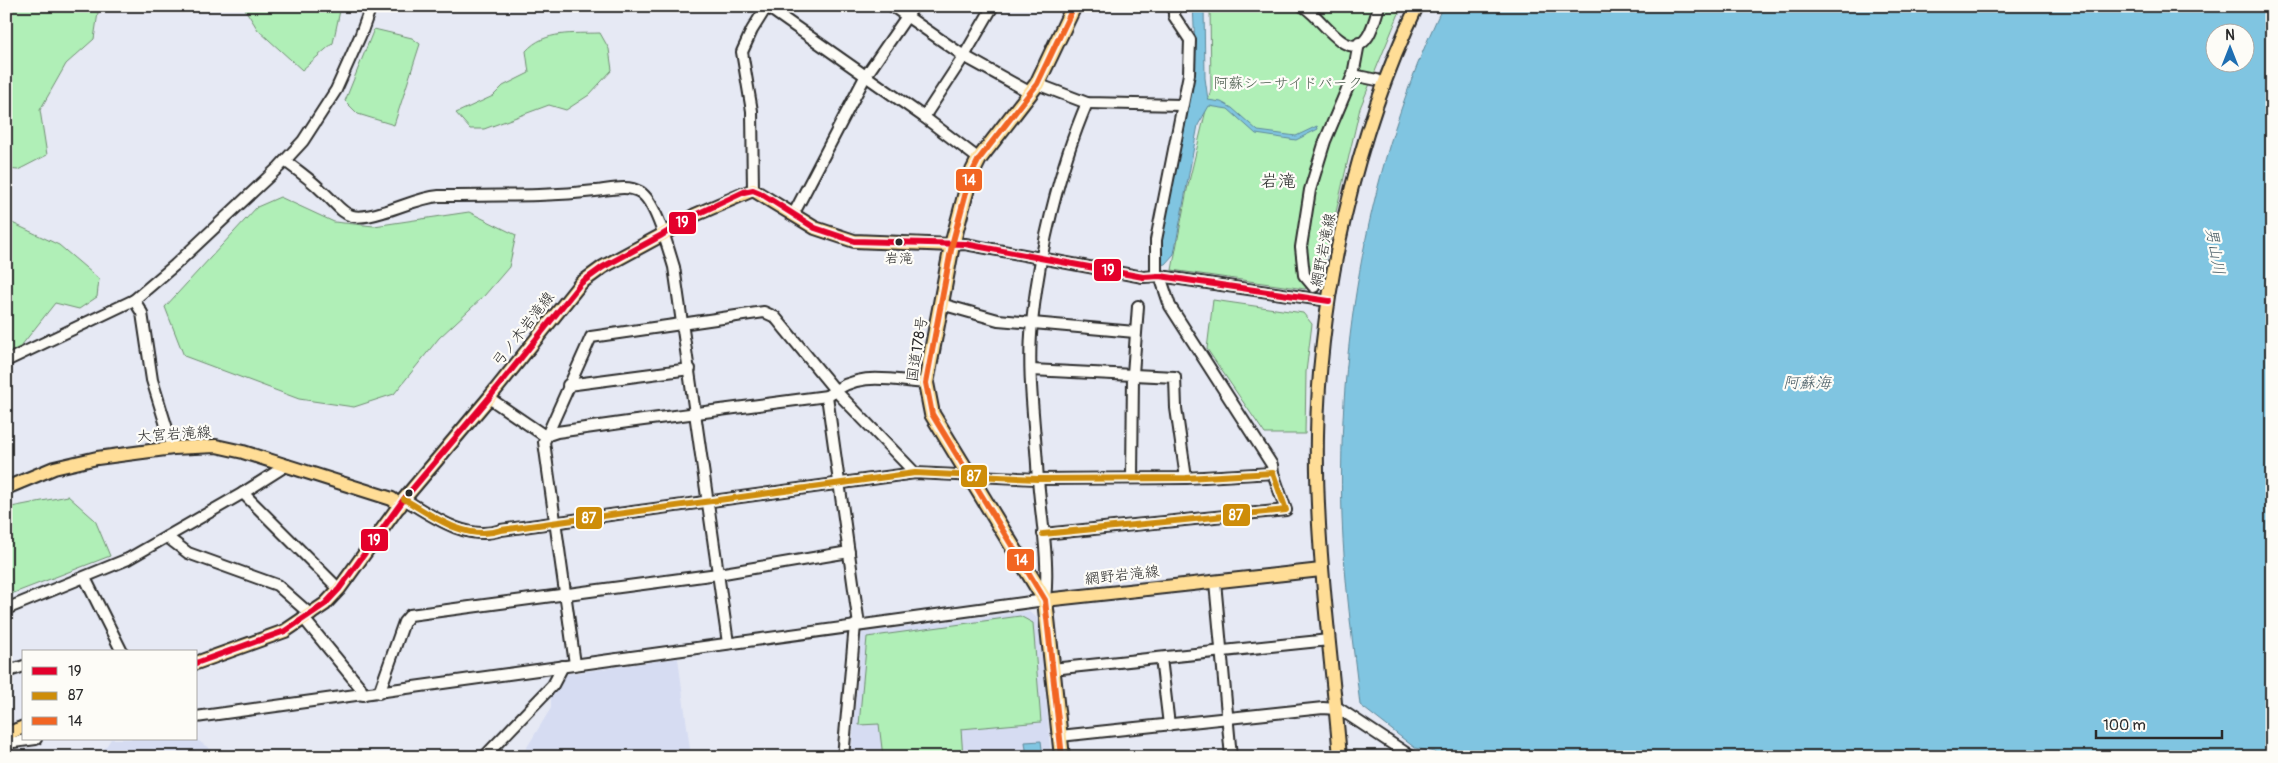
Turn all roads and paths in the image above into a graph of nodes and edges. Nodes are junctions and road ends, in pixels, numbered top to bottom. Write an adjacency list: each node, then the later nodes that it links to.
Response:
1 (371, 6): 22 (street)
2 (766, 6): 15 (street); 23 (street)
3 (892, 6): 11 (street)
4 (914, 6): 11 (street)
5 (993, 6): 13 (street)
6 (1074, 6): 17 (highway, 国道178号)
7 (1174, 6): 19 (street)
8 (1302, 6): 12 (street)
9 (1379, 6): 12 (street)
10 (1416, 6): 31 (main road, 網野岩滝線)
11 (907, 17): 13 (street); 15 (street)
12 (1359, 44): 14 (street)
13 (964, 56): 17 (street); 20 (street)
14 (1353, 75): 16 (street); 29 (street)
15 (865, 77): 20 (street); 24 (street)
16 (1377, 80)
17 (1034, 88): 18 (street); 21 (highway, 国道178号)
18 (1087, 104): 19 (street); 27 (street)
19 (1182, 104): 28 (street)
20 (924, 117): 21 (street)
21 (979, 159): 26 (highway, 国道178号)
22 (285, 161): 25 (street); 30 (street)
23 (753, 190): 24 (main road); 25 (main road, 弓ノ木岩滝線)
24 (793, 215): 26 (main road)
25 (662, 235): 34 (street); 44 (main road, 弓ノ木岩滝線)
26 (952, 245): 27 (street); 32 (highway, 国道178号)
27 (1043, 258): 28 (street); 35 (street)
28 (1160, 276): 31 (street); 50 (street)
29 (1314, 287)
30 (134, 300): 37 (street); 47 (street)
31 (1330, 301): 64 (main road, 網野岩滝線)
32 (941, 304): 35 (street); 41 (highway, 国道178号)
33 (1138, 306): 36 (street)
34 (683, 324): 38 (street); 42 (street); 43 (street)
35 (1032, 324): 36 (street); 39 (street)
36 (1135, 332): 40 (street)
37 (6, 361)
38 (690, 369): 42 (street); 45 (street)
39 (1031, 370): 40 (street); 52 (street)
40 (1133, 374): 53 (street); 54 (street)
41 (926, 383): 43 (street); 51 (highway, 国道178号)
42 (568, 386): 46 (street)
43 (831, 393): 45 (street); 49 (street); 55 (street)
44 (489, 398): 46 (street); 59 (main road, 弓ノ木岩滝線)
45 (696, 413): 46 (street); 58 (street)
46 (545, 436): 60 (street)
47 (173, 448): 48 (main road, 大宮岩滝線); 56 (main road, 大宮岩滝線)
48 (287, 465): 57 (street); 59 (main road, 大宮岩滝線)
49 (915, 473): 51 (street); 55 (street)
50 (1273, 473): 54 (street); 61 (street)
51 (968, 476): 52 (street); 70 (highway, 国道178号)
52 (1037, 478): 53 (street); 61 (street)
53 (1132, 478): 54 (street)
54 (1186, 478)
55 (839, 483): 58 (street); 63 (street)
56 (6, 488)
57 (243, 493): 62 (street); 68 (street)
58 (707, 501): 60 (street); 65 (street)
59 (402, 503): 60 (street); 68 (main road, 弓ノ木岩滝線)
60 (556, 523): 69 (street)
61 (1043, 534): 70 (street)
62 (167, 537): 66 (street); 72 (street)
63 (849, 552): 65 (street); 73 (street)
64 (1322, 570): 67 (main road, 網野岩滝線); 74 (main road, 網野岩滝線)
65 (718, 574): 69 (street); 75 (street)
66 (85, 578): 71 (street); 76 (street)
67 (1215, 582): 70 (main road, 網野岩滝線); 77 (street)
68 (339, 589): 72 (main road, 弓ノ木岩滝線)
69 (565, 593): 80 (street); 85 (street)
70 (1045, 600): 73 (street); 83 (highway, 国道178号)
71 (6, 609)
72 (308, 617): 79 (main road, 弓ノ木岩滝線); 86 (street)
73 (857, 625): 75 (street); 97 (street)
74 (1329, 640): 77 (street); 87 (main road, 網野岩滝線)
75 (728, 643): 80 (street)
76 (121, 650)
77 (1222, 652): 78 (street); 89 (street)
78 (1161, 658): 83 (street); 90 (street)
79 (198, 662)
80 (575, 664): 81 (street)
81 (563, 666): 85 (street); 96 (street)
82 (22, 667): 84 (street)
83 (1052, 669): 93 (highway, 国道178号)
84 (6, 672)
85 (379, 693): 86 (street)
86 (363, 695): 88 (street)
87 (1336, 707): 89 (street); 100 (main road, 網野岩滝線); 101 (street)
88 (198, 718)
89 (1228, 719): 90 (street); 99 (street)
90 (1169, 725): 93 (street)
91 (22, 728): 92 (main road)
92 (6, 734)
93 (1060, 736): 98 (highway, 国道178号)
94 (28, 740): 95 (street)
95 (6, 743)
96 (484, 757)
97 (843, 757)
98 (1062, 757)
99 (1231, 757)
100 (1340, 757)
101 (1412, 757)

